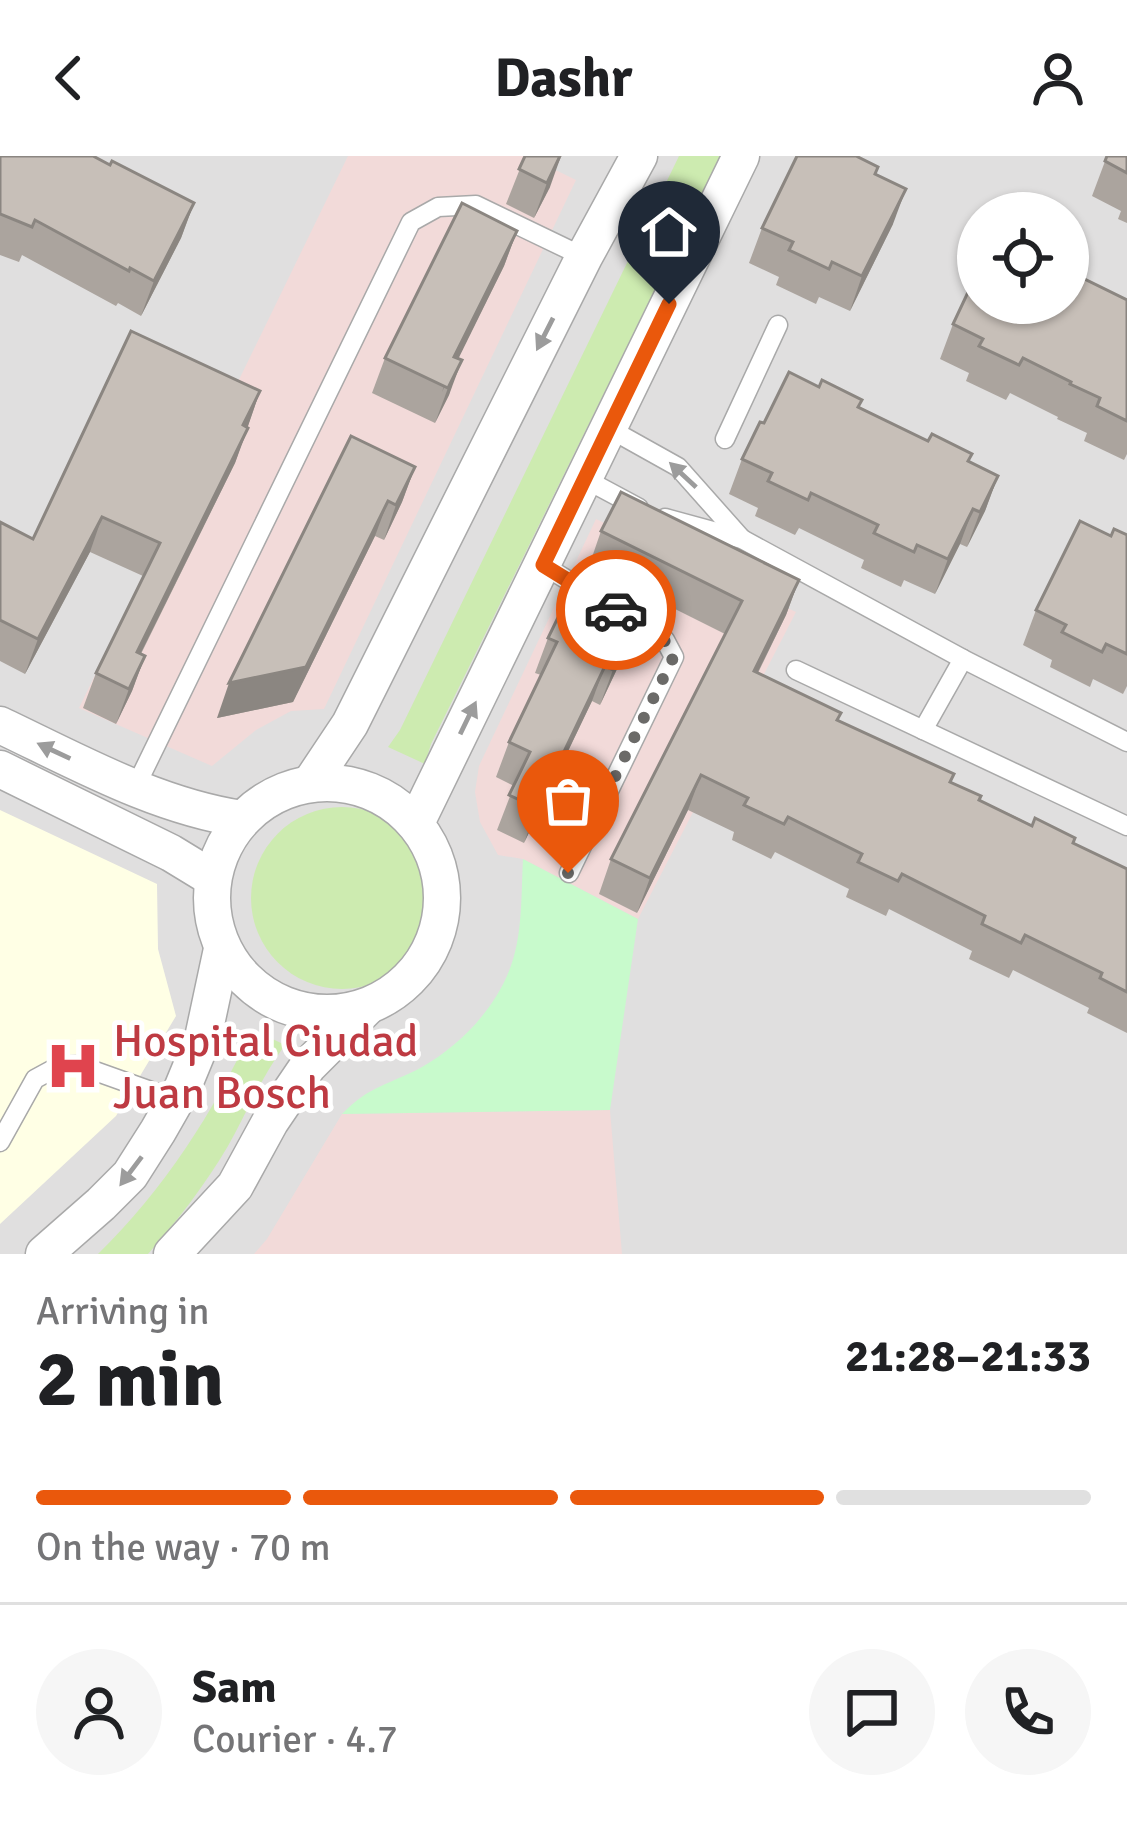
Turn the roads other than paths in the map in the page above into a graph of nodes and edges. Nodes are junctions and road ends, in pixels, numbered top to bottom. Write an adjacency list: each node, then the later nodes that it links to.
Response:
1 (639, 156): 3 (street)
2 (741, 156): 5 (street)
3 (584, 257): 16 (street, one-way to 16); 17 (lane)
4 (778, 325): 6 (lane)
5 (610, 429): 7 (street); 8 (lane, one-way to 5)
6 (725, 439)
7 (585, 479): 8 (lane); 9 (street)
8 (742, 538): 10 (lane)
9 (543, 565): 19 (street, one-way to 9); 21 (lane)
10 (963, 659): 13 (lane); 14 (lane)
11 (796, 670): 13 (lane)
12 (0, 725): 17 (street, one-way to 12)
13 (923, 730): 20 (lane)
14 (1127, 742)
15 (0, 769): 22 (street)
16 (310, 784): 18 (street); 19 (street)
17 (135, 788): 18 (street)
18 (242, 819): 22 (street)
19 (416, 823): 24 (street)
20 (1127, 826)
21 (568, 873)
22 (212, 878): 23 (street)
23 (222, 949): 24 (street); 25 (street)
24 (366, 1008): 28 (street)
25 (176, 1100): 26 (lane); 27 (street, one-way to 27)
26 (0, 1142)
27 (44, 1254)
28 (172, 1254)

